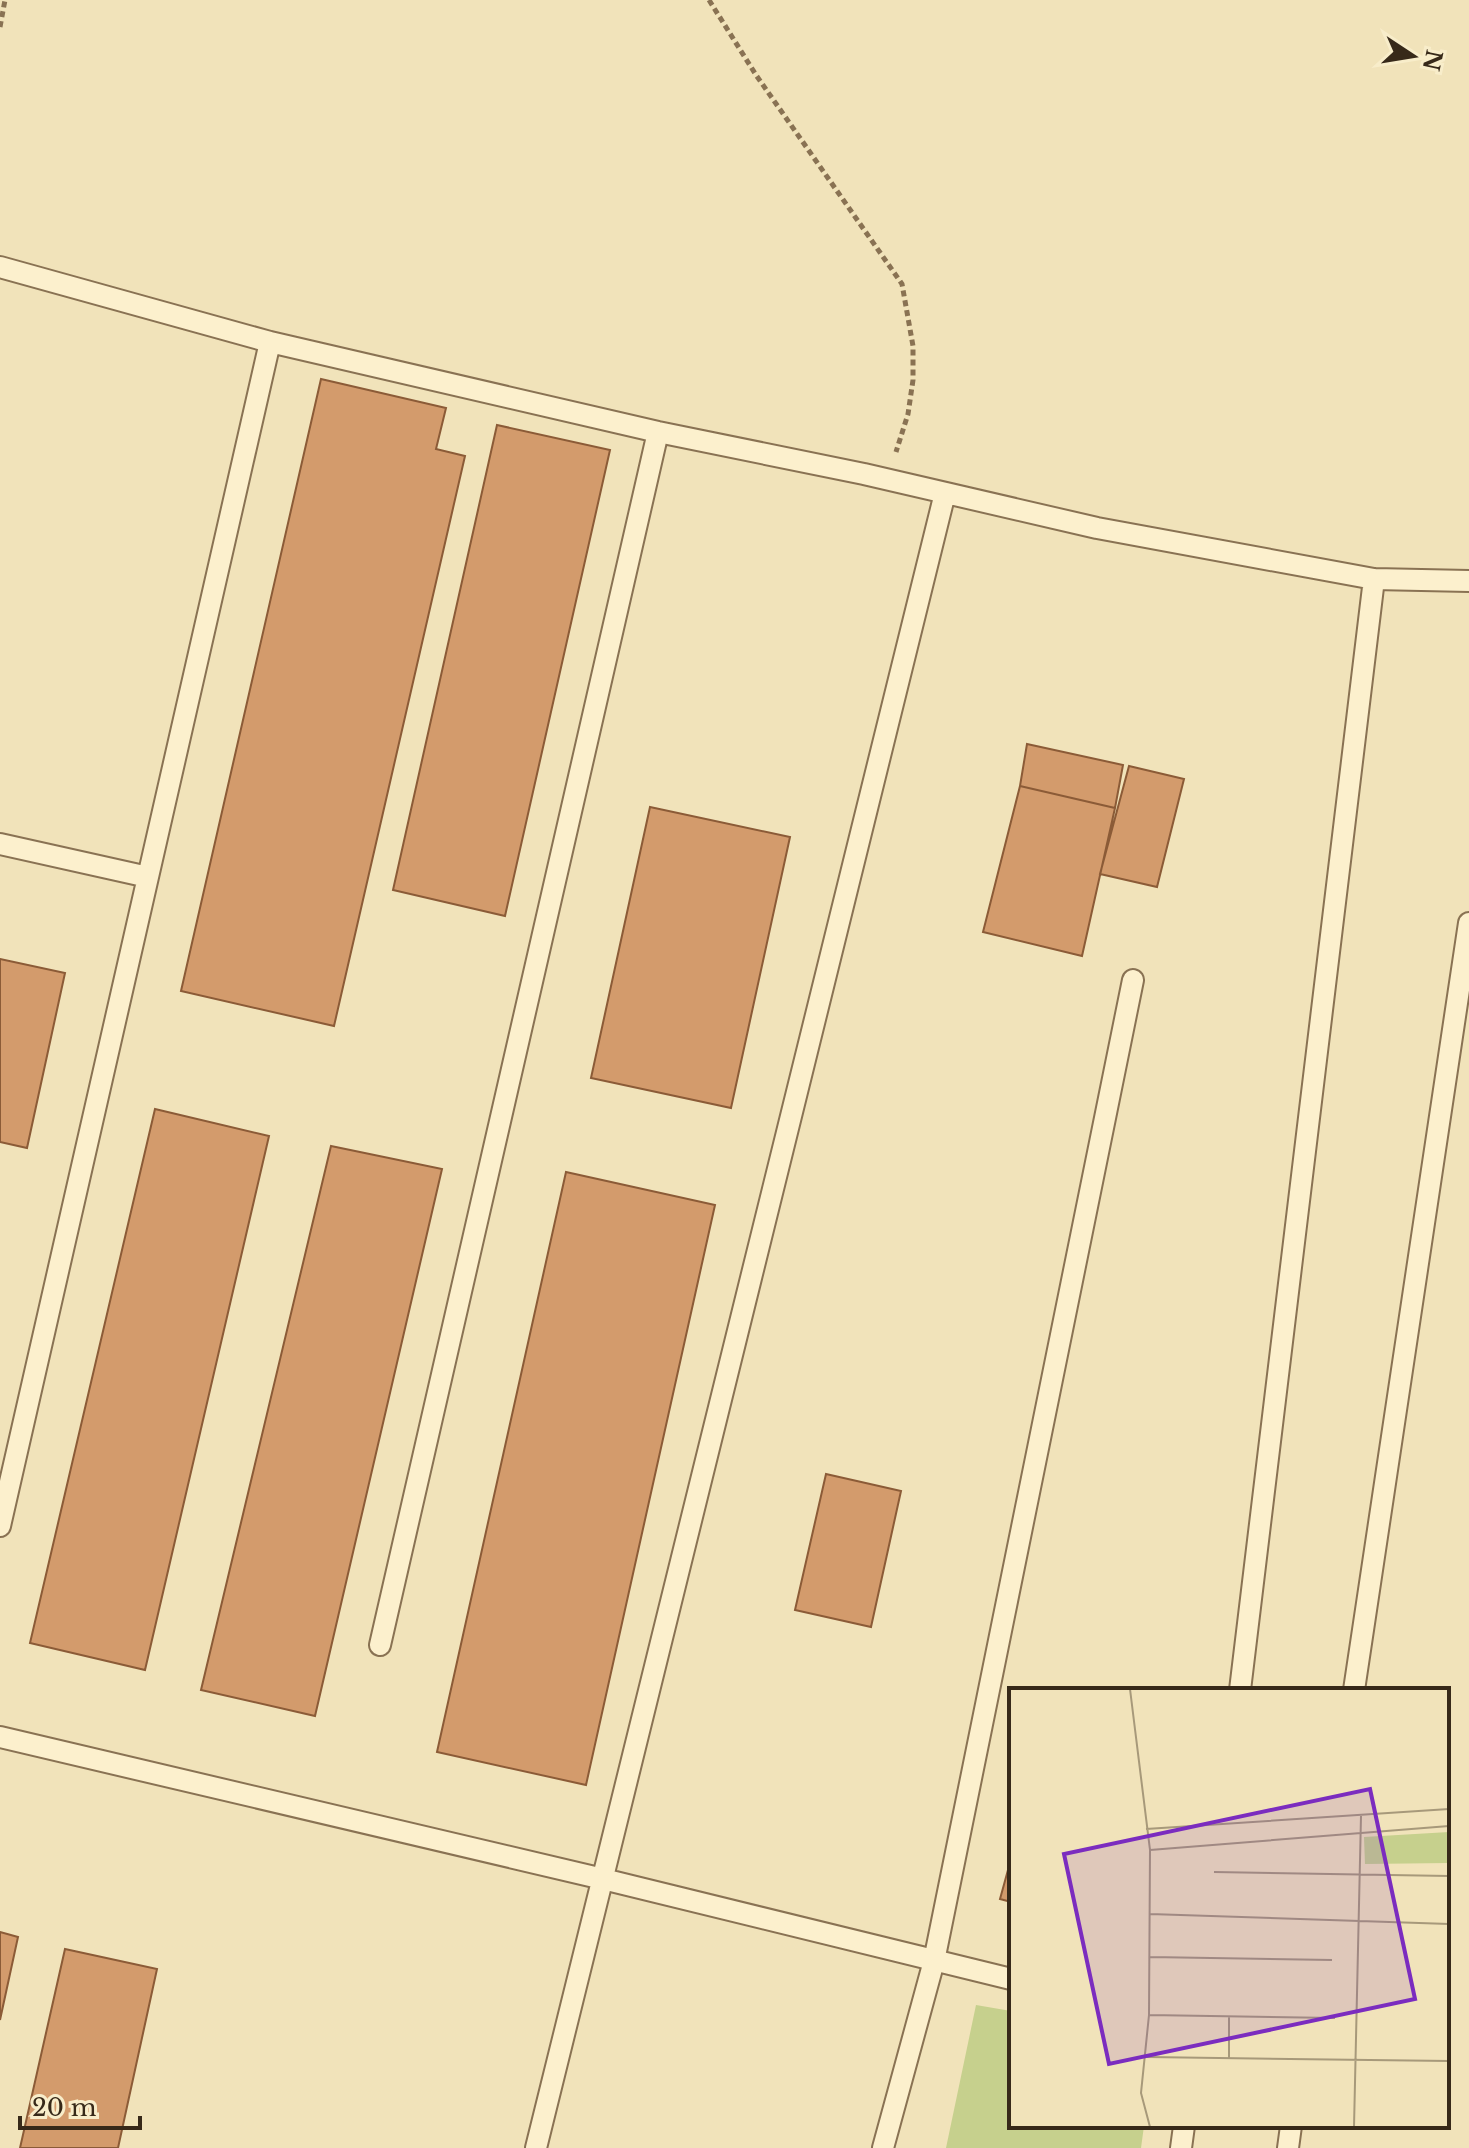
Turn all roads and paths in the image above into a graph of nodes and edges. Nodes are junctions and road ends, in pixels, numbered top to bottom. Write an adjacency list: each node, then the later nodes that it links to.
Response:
1 (5, 0): 3 (path)
2 (709, 0): 7 (path)
3 (0, 27)
4 (0, 267): 5 (lane)
5 (270, 342): 6 (lane); 12 (lane)
6 (658, 432): 7 (lane); 16 (lane)
7 (885, 479): 8 (lane)
8 (945, 493): 9 (lane); 20 (lane)
9 (1374, 579): 10 (lane); 17 (lane)
10 (1469, 581)
11 (0, 844): 12 (lane)
12 (148, 877): 15 (lane)
13 (1469, 923): 18 (lane)
14 (1133, 980): 21 (lane)
15 (0, 1526)
16 (380, 1645)
17 (1240, 1688)
18 (1354, 1688)
19 (0, 1737): 20 (lane)
20 (603, 1879): 21 (lane); 25 (lane)
21 (934, 1961): 22 (lane); 26 (lane)
22 (1009, 1979)
23 (1184, 2128): 27 (lane)
24 (1291, 2128): 28 (lane)
25 (536, 2148)
26 (883, 2148)
27 (1181, 2148)
28 (1288, 2148)

